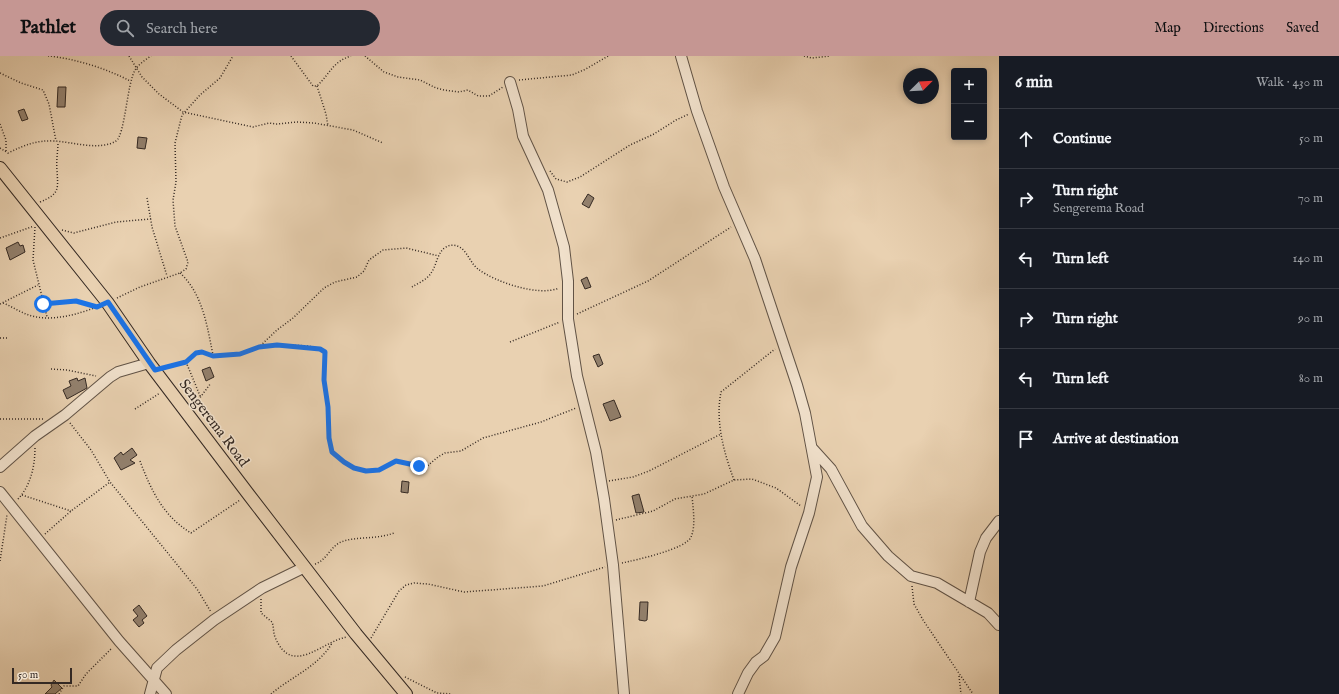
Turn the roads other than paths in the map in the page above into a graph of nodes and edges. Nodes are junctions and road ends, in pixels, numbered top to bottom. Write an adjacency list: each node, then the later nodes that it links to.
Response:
1 (681, 56): 5 (street)
2 (510, 82): 16 (street)
3 (0, 168): 4 (main road, Sengerema Road)
4 (152, 366): 6 (street); 9 (main road, Sengerema Road)
5 (812, 448): 10 (street); 17 (street)
6 (0, 467)
7 (0, 492): 12 (street)
8 (999, 520): 10 (street)
9 (305, 567): 12 (street); 15 (main road, Sengerema Road)
10 (969, 602): 11 (street)
11 (999, 625)
12 (155, 680): 13 (street); 14 (street)
13 (150, 694)
14 (166, 694)
15 (406, 694)
16 (624, 694)
17 (738, 694)

